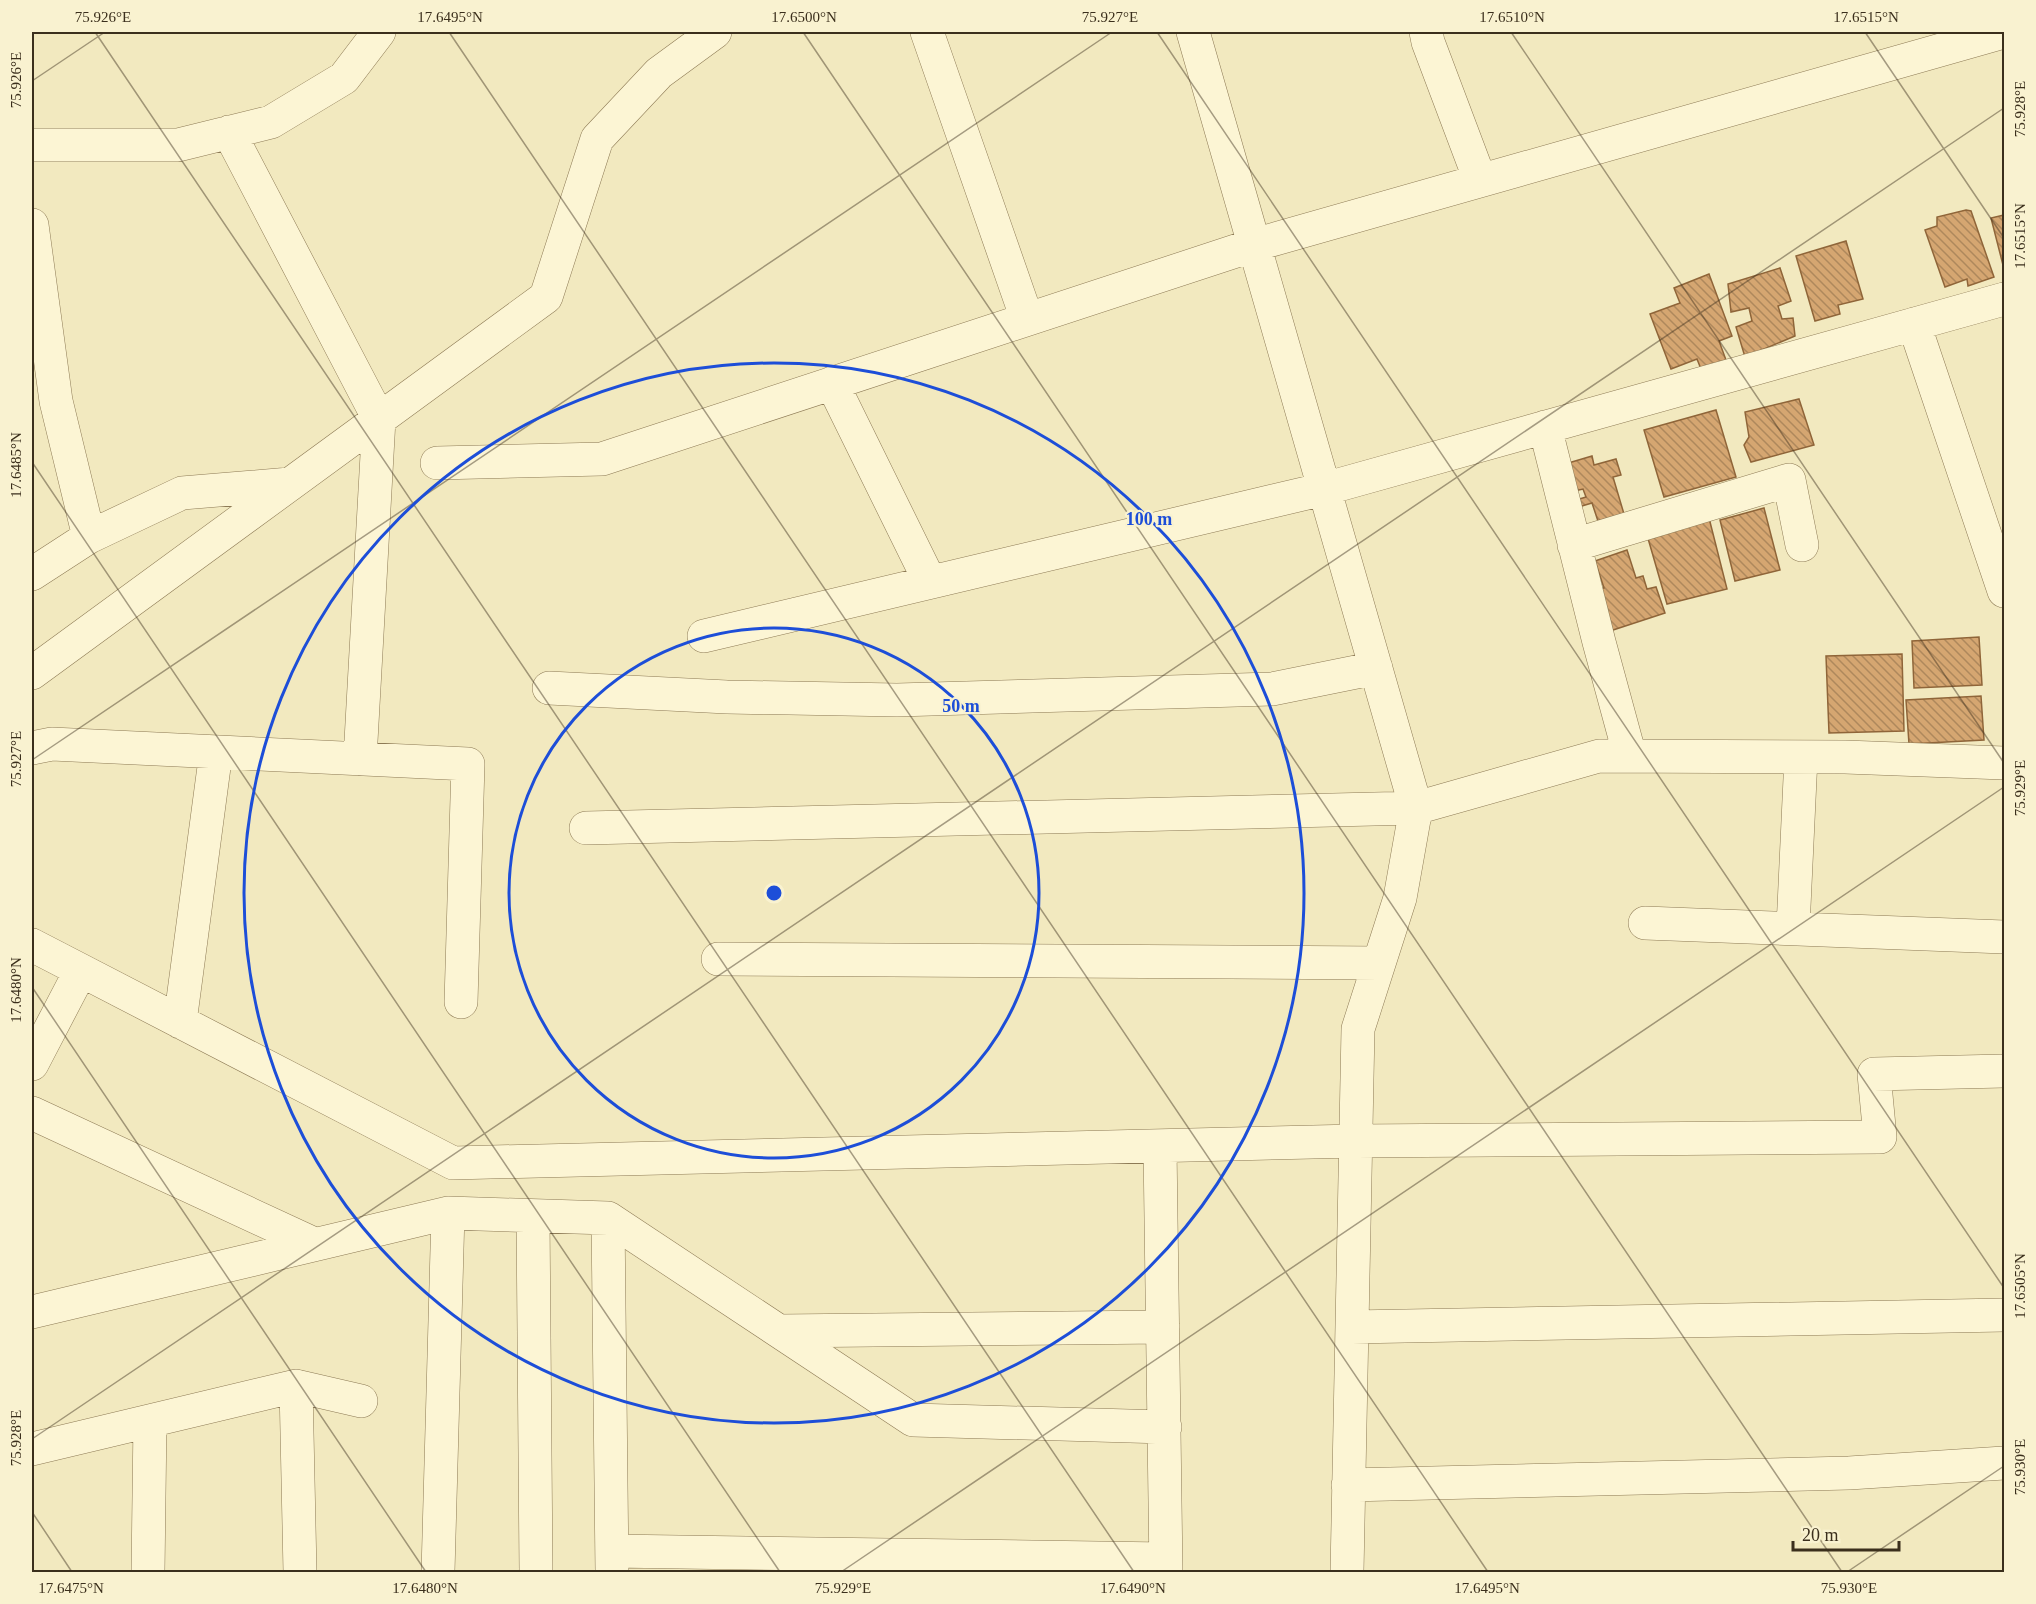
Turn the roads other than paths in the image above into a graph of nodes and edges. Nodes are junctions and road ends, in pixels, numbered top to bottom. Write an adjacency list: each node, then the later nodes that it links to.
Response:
1 (380, 32): 7 (street)
2 (927, 32): 13 (street)
3 (1193, 32): 11 (street)
4 (1426, 32): 9 (street)
5 (2004, 32): 9 (street)
6 (709, 33): 16 (street)
7 (229, 132): 8 (street); 16 (street)
8 (32, 145)
9 (1480, 180): 11 (street)
10 (32, 225): 22 (street)
11 (1254, 245): 13 (street); 20 (street)
12 (2004, 299): 14 (street)
13 (1027, 319): 15 (street)
14 (1914, 324): 17 (street); 21 (street)
15 (832, 383): 18 (street); 26 (street)
16 (379, 419): 19 (street); 36 (street)
17 (1545, 428): 20 (street); 23 (street)
18 (437, 463)
19 (290, 484): 22 (street); 30 (street)
20 (1324, 489): 26 (street); 29 (street)
21 (1995, 533): 27 (street)
22 (88, 537): 25 (street)
23 (1574, 545): 24 (street); 34 (street)
24 (1802, 545)
25 (32, 574)
26 (930, 582): 28 (street)
27 (2004, 591)
28 (704, 636)
29 (1376, 668): 31 (street); 38 (street)
30 (32, 673)
31 (549, 688)
32 (32, 748): 33 (street)
33 (216, 752): 36 (street); 48 (street)
34 (1630, 756): 35 (street); 38 (street)
35 (1801, 757): 37 (street); 41 (street)
36 (360, 759): 47 (street)
37 (2004, 763)
38 (1416, 808): 39 (street); 45 (street)
39 (586, 828)
40 (1645, 923): 41 (street)
41 (1793, 928): 42 (street)
42 (2004, 937)
43 (32, 945): 46 (street)
44 (718, 959): 45 (street)
45 (1379, 963): 52 (street)
46 (80, 972): 48 (street); 49 (street)
47 (461, 1002)
48 (180, 1022): 53 (street)
49 (32, 1064)
50 (2004, 1071): 52 (street)
51 (32, 1113): 57 (street)
52 (1356, 1141): 53 (street); 60 (street)
53 (1160, 1147): 61 (street)
54 (448, 1213): 55 (street); 57 (street); 74 (street)
55 (533, 1216): 56 (street); 75 (street)
56 (608, 1218): 62 (street); 70 (street)
57 (314, 1244): 58 (street)
58 (32, 1312)
59 (2004, 1316): 60 (street)
60 (1352, 1326): 69 (street)
61 (1163, 1327): 62 (street); 66 (street)
62 (779, 1332): 66 (street)
63 (296, 1386): 64 (street); 65 (street); 73 (street)
64 (361, 1401)
65 (150, 1421): 67 (street); 72 (street)
66 (1165, 1427): 71 (street)
67 (32, 1449)
68 (2004, 1463): 69 (street)
69 (1348, 1485): 76 (street)
70 (612, 1562): 71 (street)
71 (1166, 1565)
72 (148, 1572)
73 (300, 1572)
74 (438, 1572)
75 (536, 1572)
76 (1347, 1572)

